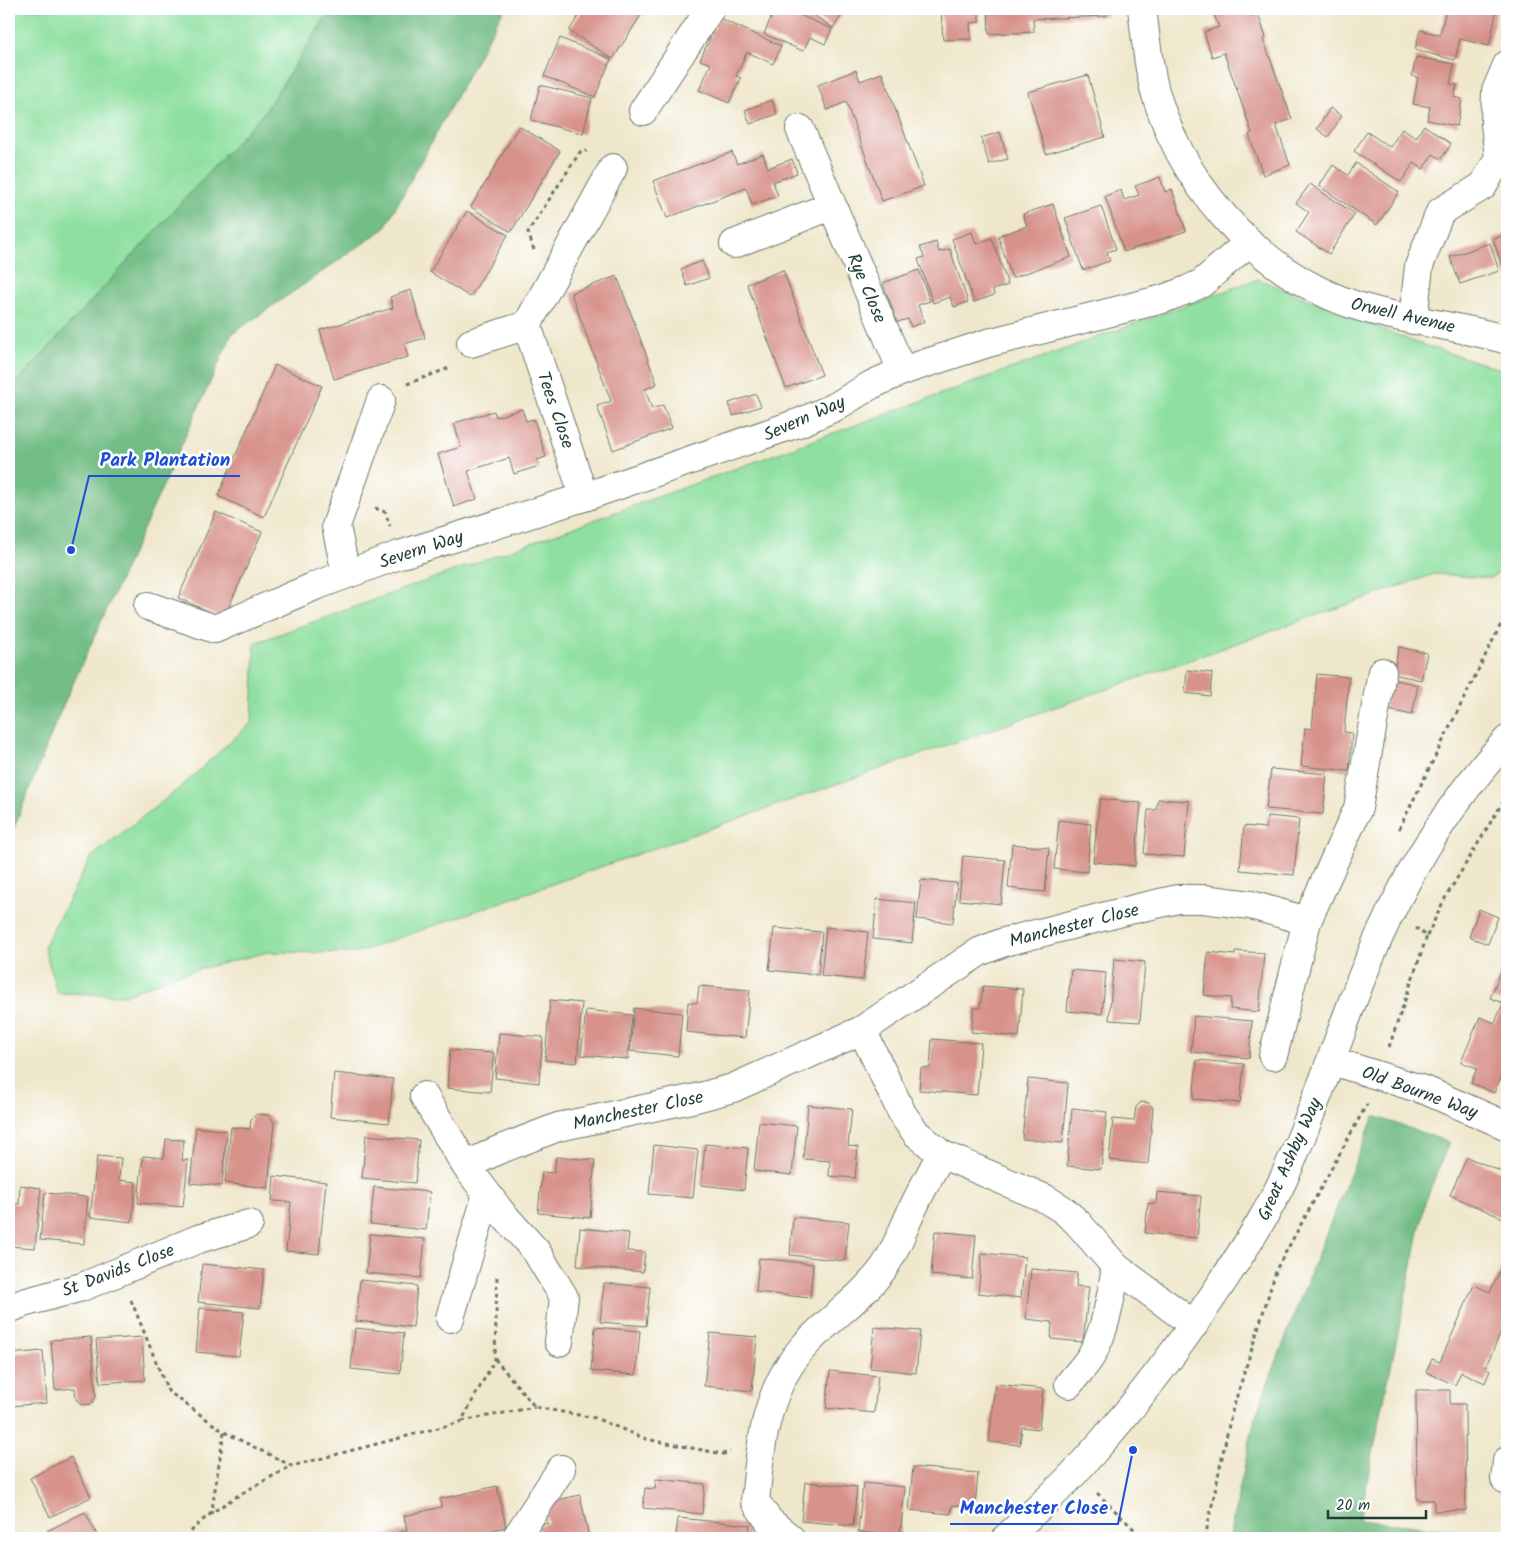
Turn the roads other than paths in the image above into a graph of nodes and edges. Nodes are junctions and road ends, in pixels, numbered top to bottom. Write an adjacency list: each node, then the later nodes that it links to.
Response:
1 (710, 9): 4 (street)
2 (1142, 9): 8 (street, Orwell Avenue)
3 (1507, 65): 10 (street)
4 (643, 111)
5 (800, 128): 7 (street, Rye Close)
6 (614, 168): 11 (street)
7 (831, 206): 9 (street); 14 (street, Rye Close)
8 (1249, 242): 10 (street, Orwell Avenue); 14 (street, Severn Way)
9 (734, 244)
10 (1412, 320): 12 (street, Orwell Avenue)
11 (527, 325): 13 (street); 16 (street, Tees Close)
12 (1507, 340)
13 (472, 343)
14 (902, 371): 16 (street, Severn Way)
15 (381, 400): 17 (street)
16 (584, 497): 17 (street, Severn Way)
17 (346, 574): 18 (street, Severn Way)
18 (148, 606)
19 (1382, 672): 21 (street)
20 (1507, 740): 24 (street, Great Ashby Way)
21 (1307, 921): 22 (street, Manchester Close); 23 (street)
22 (862, 1030): 27 (street); 28 (street, Manchester Close)
23 (1273, 1056)
24 (1332, 1061): 26 (street, Old Bourne Way); 34 (street, Great Ashby Way)
25 (424, 1096): 28 (street)
26 (1507, 1126)
27 (941, 1154): 31 (street); 39 (street)
28 (466, 1166): 29 (street)
29 (493, 1203): 33 (street); 35 (street)
30 (249, 1224): 32 (street, St Davids Close)
31 (1116, 1267): 34 (street); 36 (street)
32 (9, 1309)
33 (450, 1318)
34 (1194, 1325): 40 (street, Great Ashby Way)
35 (559, 1342)
36 (1069, 1384)
37 (561, 1469): 38 (street)
38 (516, 1538)
39 (790, 1538)
40 (1006, 1538)

